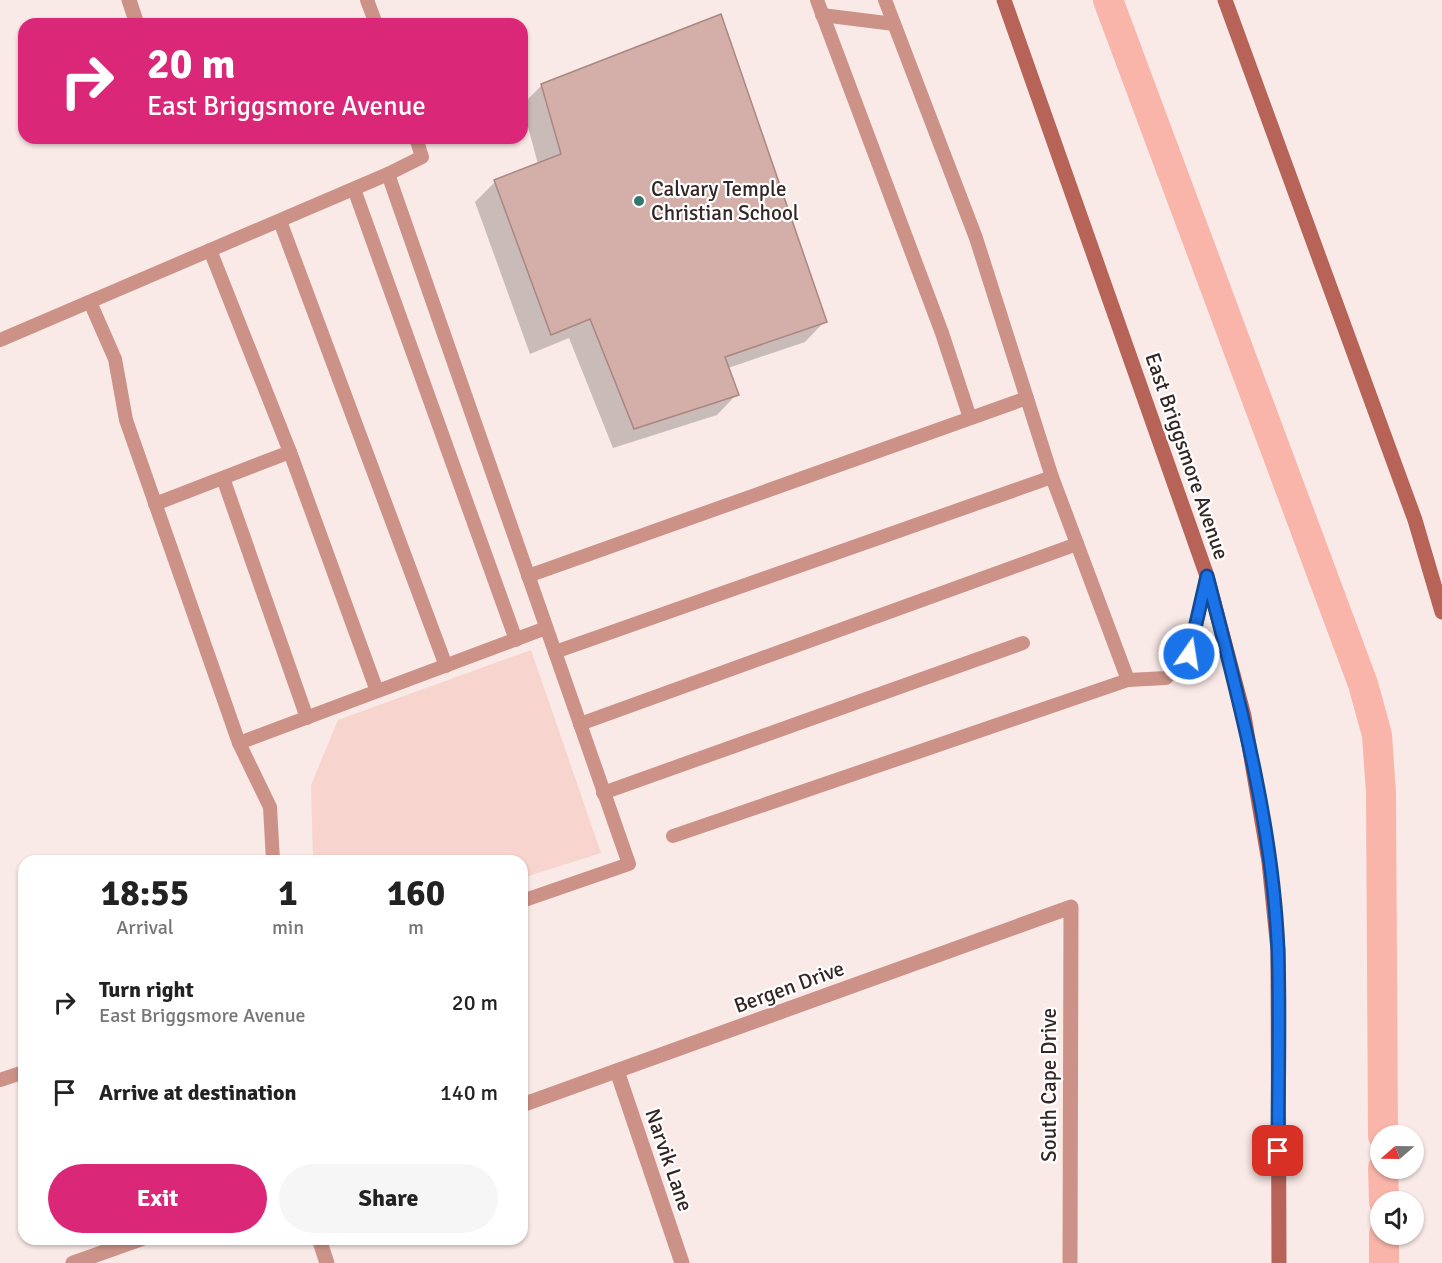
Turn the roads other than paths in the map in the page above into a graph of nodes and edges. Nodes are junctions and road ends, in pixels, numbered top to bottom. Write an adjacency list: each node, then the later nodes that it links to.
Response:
1 (129, 0): 8 (street)
2 (367, 0): 9 (lane)
3 (817, 0): 7 (lane)
4 (885, 0): 10 (lane)
5 (1004, 0): 26 (main road, East Briggsmore Avenue)
6 (1225, 0): 27 (main road)
7 (822, 15): 10 (lane); 19 (lane)
8 (135, 18)
9 (374, 18)
10 (894, 24): 18 (lane)
11 (418, 144): 12 (lane)
12 (388, 174): 13 (lane); 25 (lane)
13 (354, 189): 14 (lane); 29 (lane)
14 (280, 220): 15 (lane); 32 (lane)
15 (210, 250): 16 (lane); 20 (lane)
16 (90, 302): 17 (lane); 23 (lane)
17 (0, 340)
18 (1027, 398): 19 (lane); 21 (lane)
19 (970, 418): 25 (lane)
20 (290, 452): 22 (lane); 34 (lane)
21 (1052, 477): 24 (lane); 31 (lane)
22 (224, 478): 23 (lane); 35 (lane)
23 (155, 504): 37 (lane)
24 (1077, 544): 33 (lane); 36 (lane)
25 (528, 576): 28 (lane)
26 (1207, 576): 33 (lane); 53 (main road, East Briggsmore Avenue)
27 (1442, 612)
28 (546, 628): 29 (lane); 31 (lane)
29 (516, 640): 32 (lane)
30 (1023, 643): 38 (lane)
31 (555, 652): 36 (lane)
32 (446, 666): 34 (lane)
33 (1128, 680): 39 (lane)
34 (377, 691): 35 (lane)
35 (307, 718): 37 (lane)
36 (580, 724): 38 (lane)
37 (239, 743): 40 (lane)
38 (603, 793): 41 (lane)
39 (673, 836)
40 (273, 855)
41 (528, 899)
42 (1071, 907): 43 (street, Bergen Drive); 52 (street, South Cape Drive)
43 (617, 1071): 46 (street, Bergen Drive); 51 (street, Narvik Lane)
44 (18, 1074): 45 (lane)
45 (0, 1080)
46 (528, 1103)
47 (124, 1245): 49 (street)
48 (321, 1245): 50 (street)
49 (72, 1263)
50 (327, 1263)
51 (682, 1263)
52 (1070, 1263)
53 (1279, 1263)

